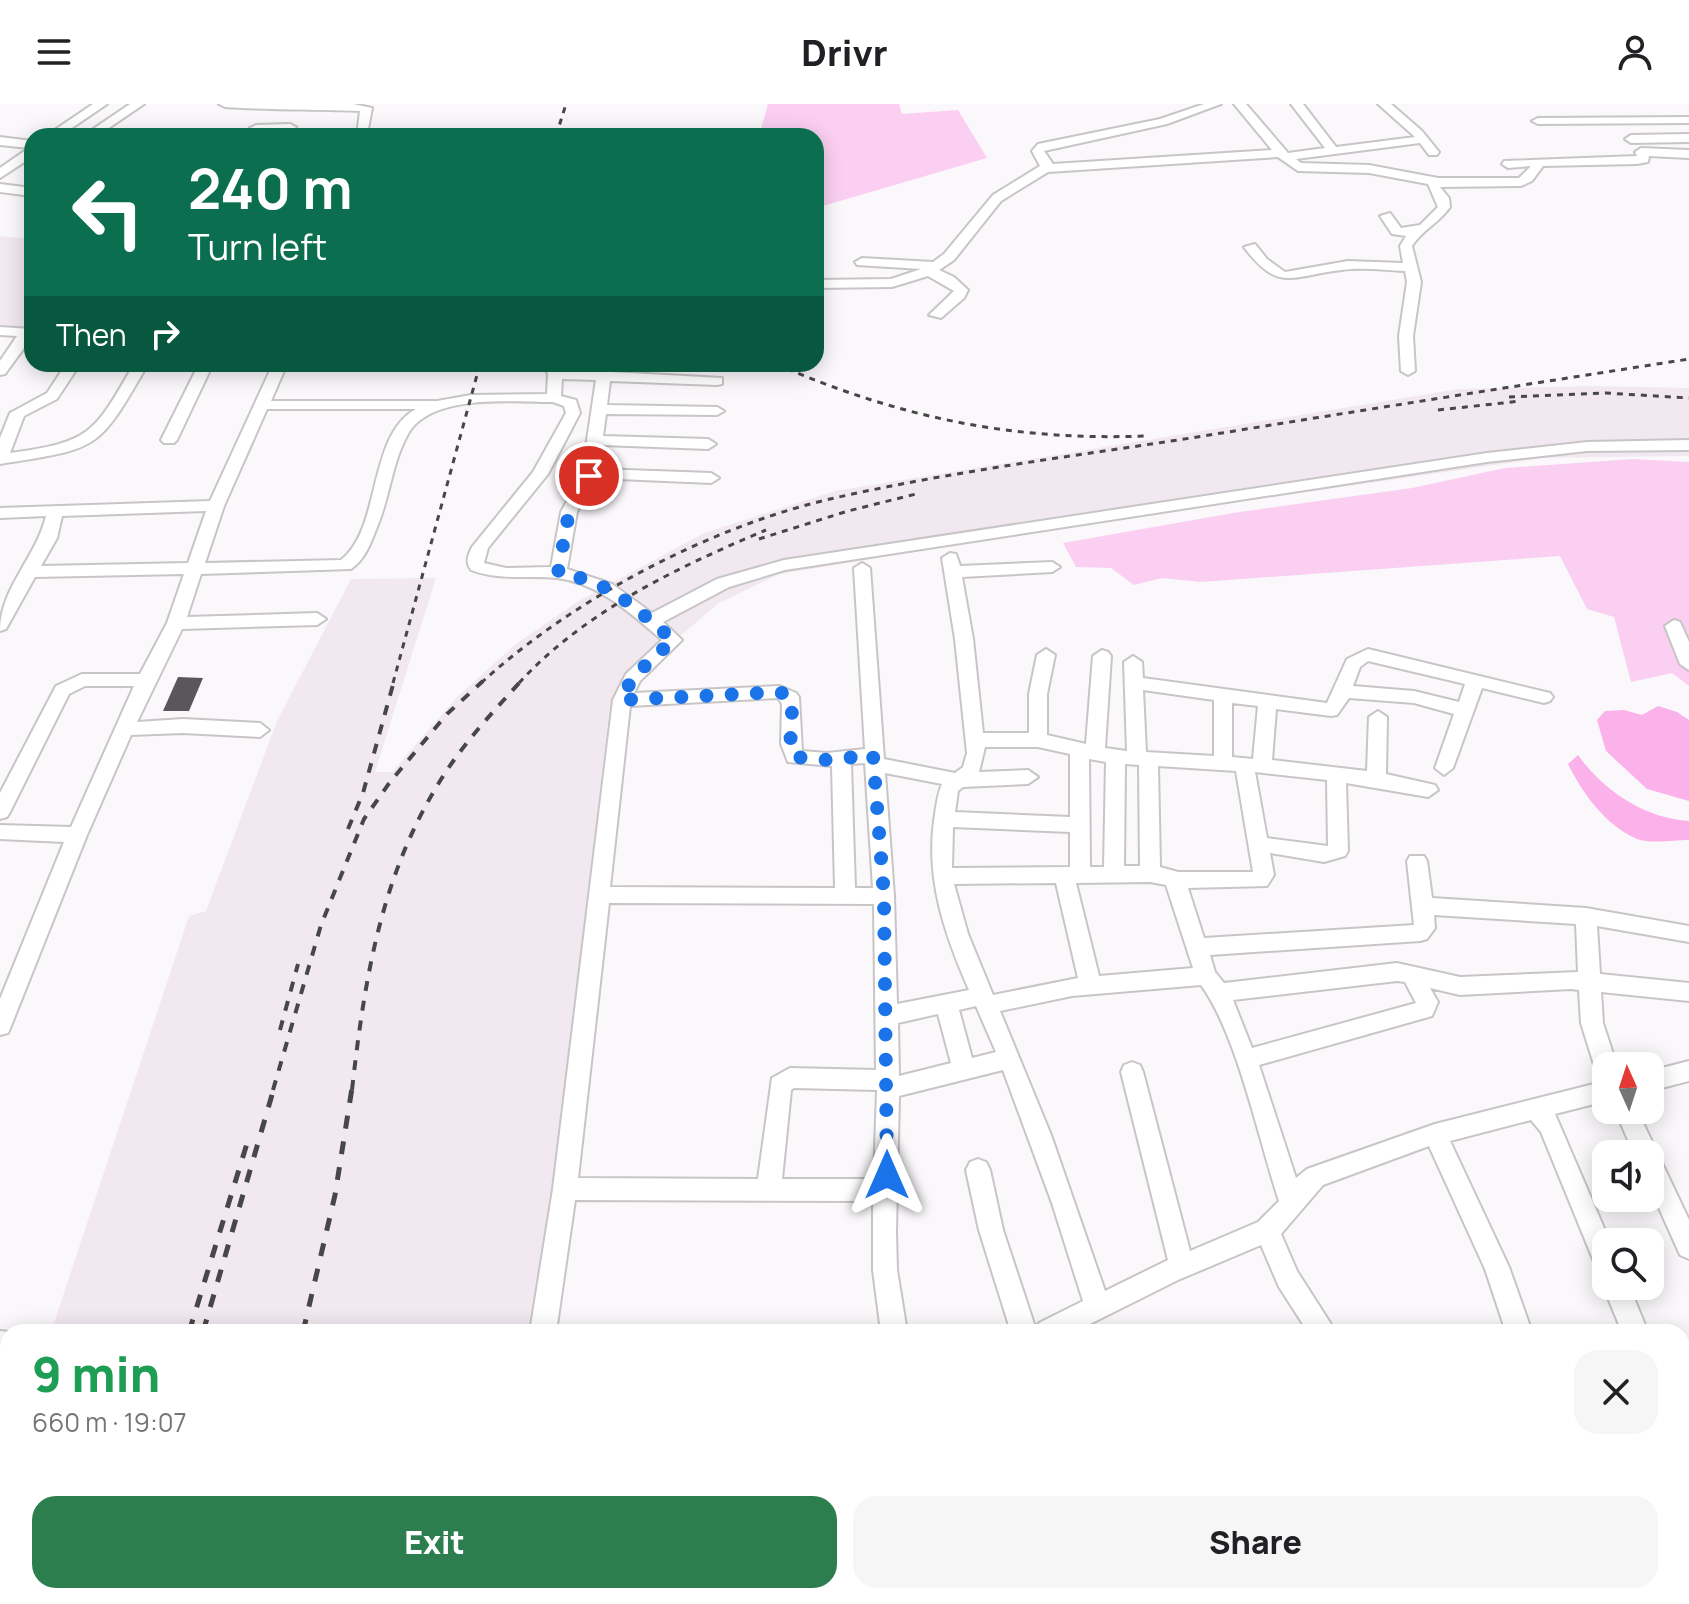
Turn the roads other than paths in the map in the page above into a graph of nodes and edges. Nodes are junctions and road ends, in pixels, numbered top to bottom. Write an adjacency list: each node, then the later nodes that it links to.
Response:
1 (101, 104): 12 (street)
2 (133, 104): 13 (street)
3 (225, 104): 8 (street)
4 (1215, 104): 28 (street)
5 (1240, 104): 24 (street)
6 (1297, 104): 21 (street)
7 (1384, 104): 17 (street)
8 (251, 105): 9 (street)
9 (303, 105): 14 (street); 15 (street)
10 (1689, 120): 11 (street)
11 (1538, 121)
12 (64, 128)
13 (100, 128)
14 (290, 128)
15 (362, 128)
16 (1689, 138): 18 (street)
17 (1423, 139): 21 (street); 22 (street)
18 (1631, 139)
19 (0, 141): 20 (street)
20 (24, 144)
21 (1333, 151): 24 (street)
22 (1433, 152)
23 (1689, 154): 26 (street)
24 (1283, 155): 28 (street); 31 (street)
25 (24, 157): 29 (street)
26 (1540, 162): 27 (street); 31 (street)
27 (1508, 164)
28 (1045, 168): 39 (street)
29 (0, 174)
30 (1407, 182): 31 (street)
31 (1437, 182): 35 (street)
32 (0, 188): 33 (street)
33 (24, 191)
34 (1386, 216): 35 (street)
35 (1414, 233): 38 (street)
36 (1250, 247): 38 (street)
37 (862, 262): 39 (street)
38 (1410, 267): 46 (street)
39 (933, 269): 40 (street); 41 (street)
40 (824, 284)
41 (936, 315)
42 (0, 331): 43 (street)
43 (24, 333)
44 (24, 340): 45 (street)
45 (0, 371)
46 (1408, 371)
47 (68, 372): 48 (street)
48 (136, 372)
49 (202, 372): 60 (street)
50 (276, 372): 56 (street)
51 (552, 372): 55 (street)
52 (604, 372): 58 (street)
53 (625, 372): 54 (street)
54 (717, 381)
55 (554, 398): 57 (street); 73 (street)
56 (262, 405): 57 (street); 66 (street)
57 (443, 405): 71 (street)
58 (599, 409): 59 (street); 61 (street)
59 (717, 411)
60 (169, 440)
61 (596, 440): 62 (street); 64 (street)
62 (708, 444)
63 (1689, 445): 75 (street)
64 (590, 473): 65 (street); 73 (street)
65 (711, 478)
66 (216, 506): 67 (street); 71 (street)
67 (55, 512): 68 (street); 72 (street)
68 (0, 513)
69 (1052, 567): 95 (street)
70 (862, 568): 100 (street)
71 (195, 570): 72 (street); 76 (street)
72 (29, 572): 77 (street)
73 (558, 573): 75 (street)
74 (317, 619): 76 (street)
75 (651, 621): 89 (street)
76 (176, 623): 83 (street)
77 (0, 625)
78 (1674, 626): 82 (street)
79 (1046, 655): 96 (street)
80 (1102, 656): 97 (street)
81 (1133, 662): 85 (street)
82 (1689, 664)
83 (146, 680): 93 (street); 109 (street)
84 (1476, 680): 86 (street); 88 (street); 91 (street)
85 (1134, 683): 87 (street); 101 (street)
86 (1342, 691): 90 (street); 91 (street)
87 (1223, 695): 90 (street); 102 (street)
88 (1544, 697)
89 (622, 700): 99 (street); 121 (street)
90 (1267, 703): 102 (street)
91 (1464, 710): 103 (street)
92 (1378, 717): 106 (street)
93 (124, 729): 94 (street); 113 (street)
94 (260, 730)
95 (974, 740): 96 (street); 107 (street)
96 (1038, 740): 97 (street)
97 (1087, 752): 98 (street); 111 (street)
98 (1116, 757): 101 (street); 117 (street)
99 (841, 759): 100 (street); 122 (street)
100 (874, 759): 107 (street); 123 (street)
101 (1143, 760): 102 (street); 118 (street)
102 (1243, 765): 104 (street); 114 (street)
103 (1444, 768)
104 (1336, 774): 106 (street); 114 (street)
105 (1028, 777): 107 (street)
106 (1376, 779): 108 (street)
107 (956, 780): 110 (street)
108 (1428, 790)
109 (0, 812)
110 (945, 819): 111 (street); 119 (street)
111 (1078, 825): 116 (street)
112 (0, 832): 113 (street)
113 (77, 835): 136 (street)
114 (1259, 844): 120 (street)
115 (1417, 861): 124 (street)
116 (1072, 874): 117 (street); 119 (street); 130 (street)
117 (1114, 874): 118 (street)
118 (1150, 874): 120 (street)
119 (943, 876): 133 (street)
120 (1175, 880): 127 (street)
121 (597, 895): 122 (street); 149 (street)
122 (845, 896): 123 (street)
123 (884, 896): 135 (street)
124 (1423, 906): 125 (street); 127 (street)
125 (1586, 916): 126 (street); 129 (street)
126 (1689, 934)
127 (1196, 947): 131 (street)
128 (1411, 974): 129 (street); 131 (street); 139 (street)
129 (1588, 982): 132 (street); 137 (street)
130 (1091, 985): 131 (street); 133 (street)
131 (1213, 985): 139 (street)
132 (1689, 992)
133 (984, 1001): 134 (street); 138 (street)
134 (947, 1005): 135 (street); 140 (street)
135 (885, 1016): 144 (street)
136 (0, 1026)
137 (1600, 1052)
138 (1008, 1059): 140 (street); 159 (street)
139 (1246, 1059): 153 (street)
140 (964, 1069): 144 (street)
141 (1689, 1071): 143 (street)
142 (1132, 1072): 157 (street)
143 (1664, 1077)
144 (887, 1084): 150 (street); 151 (street)
145 (1592, 1094): 146 (street)
146 (1534, 1109): 147 (street); 154 (street)
147 (1435, 1134): 153 (street); 165 (street)
148 (978, 1170): 162 (street)
149 (565, 1189): 150 (street); 160 (street)
150 (769, 1189): 151 (street)
151 (887, 1190): 161 (street)
152 (1664, 1193): 156 (street)
153 (1291, 1200): 155 (street)
154 (1592, 1228)
155 (1267, 1230): 157 (street); 164 (street)
156 (1689, 1247)
157 (1182, 1266): 159 (street)
158 (1622, 1300): 166 (street)
159 (1097, 1307): 163 (street)
160 (544, 1324)
161 (893, 1324)
162 (1021, 1324)
163 (1064, 1324)
164 (1317, 1324)
165 (1516, 1324)
166 (1632, 1324)

